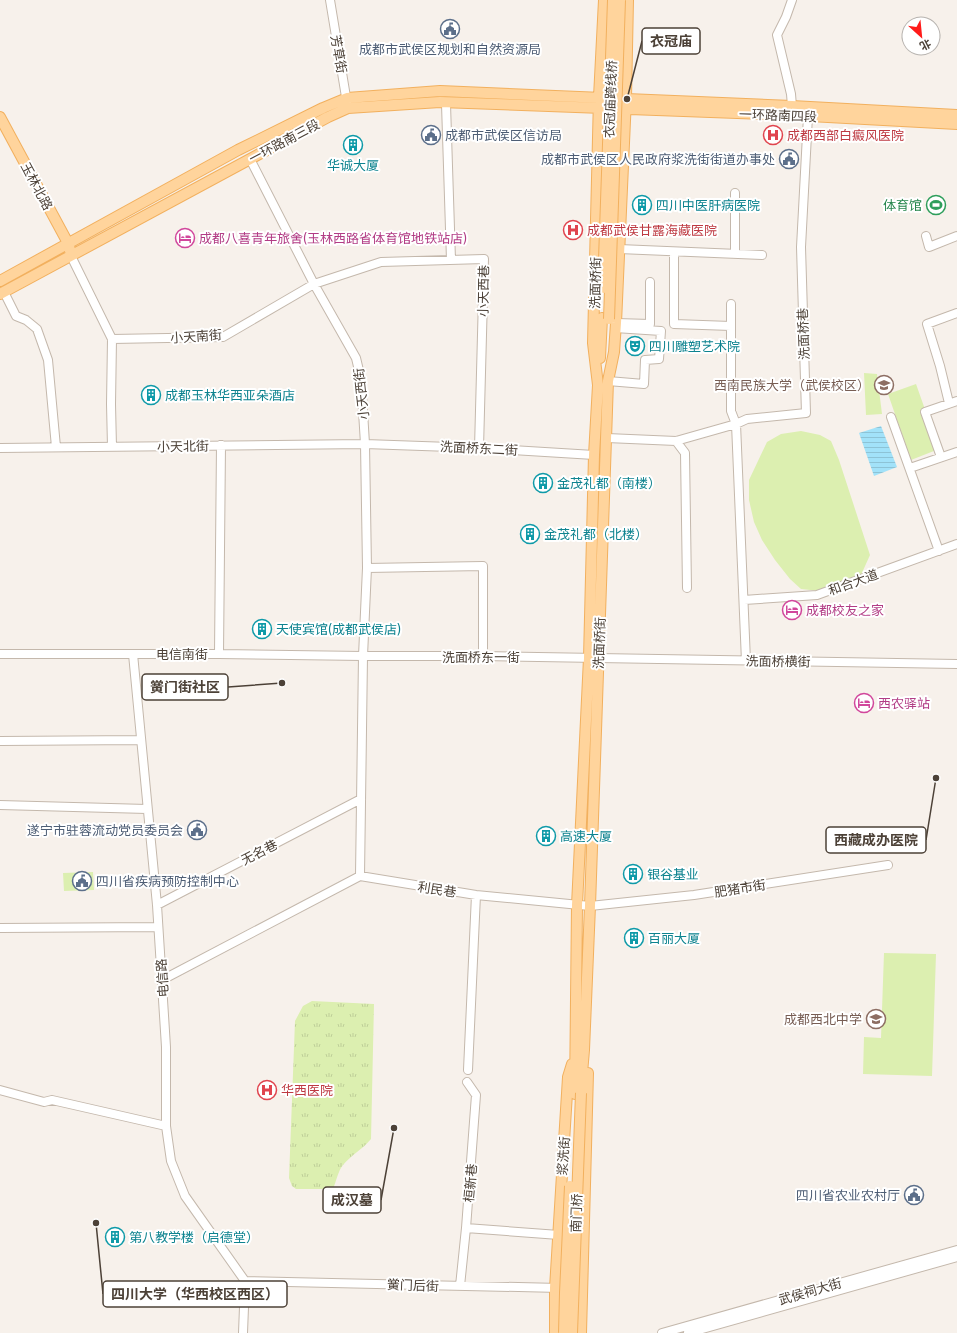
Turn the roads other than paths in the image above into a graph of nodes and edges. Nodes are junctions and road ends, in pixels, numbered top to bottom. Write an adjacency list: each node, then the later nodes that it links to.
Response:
1 (330, 0): 9 (street, 芳草街)
2 (604, 0): 7 (main road, 洗面桥街)
3 (613, 0): 35 (main road, 衣冠庙跨线桥, bridge)
4 (620, 0): 35 (main road, 衣冠庙跨线桥, bridge)
5 (628, 0): 8 (main road, 洗面桥街)
6 (792, 0): 11 (street)
7 (599, 97): 8 (main road, 一环路南四段); 9 (main road, 一环路南三段); 12 (main road, 洗面桥街)
8 (626, 98): 11 (main road, 一环路南四段); 13 (main road, 洗面桥街)
9 (347, 103): 12 (main road, 一环路南三段); 18 (main road, 一环路南三段); 22 (main road, 一环路南三段)
10 (446, 104): 28 (street)
11 (792, 106): 14 (main road, 一环路南四段)
12 (599, 108): 13 (main road, 一环路南四段); 39 (main road, 洗面桥街)
13 (625, 109): 15 (main road, 一环路南四段); 23 (main road, 洗面桥街)
14 (957, 115)
15 (808, 116): 17 (main road, 一环路南四段); 42 (street, 洗面桥巷)
16 (0, 117): 22 (main road, 玉林北路)
17 (957, 124)
18 (250, 159): 27 (main road, 一环路南三段); 31 (street, 小天西街)
19 (735, 193): 25 (street)
20 (926, 236): 21 (street)
21 (956, 238)
22 (69, 245): 27 (main road, 玉林北路); 29 (main road, 一环路南三段)
23 (619, 249): 24 (street); 35 (main road, 洗面桥街)
24 (674, 252): 25 (street); 36 (street)
25 (735, 254): 26 (street)
26 (762, 255)
27 (70, 256): 32 (main road, 一环路南三段); 37 (street)
28 (451, 260): 31 (street, 小天西巷); 50 (street, 小天西巷)
29 (0, 281)
30 (650, 282): 35 (street)
31 (314, 284): 37 (street, 小天南街); 45 (street, 小天西街)
32 (1, 292): 47 (street)
33 (731, 304): 36 (street)
34 (957, 313): 40 (street)
35 (611, 322): 38 (main road, 洗面桥街); 38 (street); 39 (main road, 洗面桥街)
36 (731, 326): 42 (street)
37 (112, 339): 48 (street)
38 (608, 381): 43 (main road, 洗面桥街)
39 (598, 385): 52 (main road, 洗面桥街)
40 (953, 402): 53 (street)
41 (891, 417): 54 (street)
42 (736, 424): 44 (street); 59 (street)
43 (607, 438): 44 (street); 65 (main road, 洗面桥街)
44 (676, 441): 58 (street)
45 (365, 444): 46 (street, 小天北街); 50 (street, 洗面桥东二街); 57 (street, 小天西街)
46 (222, 446): 48 (street, 小天北街); 62 (street)
47 (56, 447): 48 (street, 小天北街); 49 (street, 小天北街)
48 (112, 447)
49 (0, 448)
50 (479, 448): 52 (street, 洗面桥东二街)
51 (957, 452): 53 (street)
52 (594, 455): 65 (main road, 洗面桥街)
53 (941, 457): 54 (street)
54 (910, 468): 56 (street)
55 (957, 544): 56 (street, 和合大道)
56 (939, 551): 59 (street, 和合大道)
57 (367, 568): 63 (street, 小天西街); 64 (street)
58 (688, 588)
59 (744, 600): 66 (street)
60 (0, 654): 61 (street, 电信南街)
61 (133, 654): 62 (street, 电信南街); 68 (street, 电信路)
62 (219, 654): 63 (street, 电信南街)
63 (363, 656): 64 (street, 洗面桥东一街); 70 (street, 小天西街)
64 (483, 656): 65 (street, 洗面桥东一街)
65 (594, 658): 66 (street, 洗面桥横街); 77 (main road, 洗面桥街); 78 (main road, 洗面桥街)
66 (746, 661): 67 (street, 洗面桥横街)
67 (957, 664)
68 (141, 740): 69 (street); 72 (street, 电信路)
69 (0, 741)
70 (361, 799): 74 (street); 76 (street, 无名巷)
71 (0, 805): 72 (street)
72 (147, 809): 76 (street, 电信路)
73 (888, 866): 78 (street, 肥猪市街)
74 (360, 876): 75 (street, 利民巷); 81 (street)
75 (476, 895): 77 (street, 利民巷); 83 (street)
76 (157, 905): 79 (street, 电信路)
77 (577, 905): 78 (street, 利民巷); 82 (main road, 浆洗街)
78 (590, 906): 82 (main road, 浆洗街)
79 (158, 927): 80 (street); 81 (street, 电信路)
80 (0, 928)
81 (162, 980): 87 (street, 电信路)
82 (580, 1051): 86 (main road, 浆洗街); 89 (main road, 浆洗街); 95 (main road, 浆洗街)
83 (468, 1070)
84 (467, 1082): 88 (street, 桓新巷)
85 (0, 1090): 87 (street)
86 (578, 1094): 98 (main road, 南门桥, bridge); 99 (main road, 南门桥, bridge)
87 (166, 1126): 92 (street, 电信路)
88 (466, 1228): 89 (street); 93 (street, 桓新巷)
89 (559, 1235): 94 (main road, 浆洗街)
90 (957, 1250): 101 (street, 武侯祠大街)
91 (957, 1257): 102 (street, 武侯祠大街)
92 (245, 1281): 93 (street, 黉门后街); 96 (street)
93 (460, 1286): 94 (street, 黉门后街)
94 (555, 1288): 95 (street, 黉门后街); 97 (main road, 浆洗街)
95 (581, 1290): 100 (main road, 浆洗街)
96 (243, 1333)
97 (555, 1333)
98 (564, 1333)
99 (572, 1333)
100 (581, 1333)
101 (662, 1333)
102 (688, 1333)

